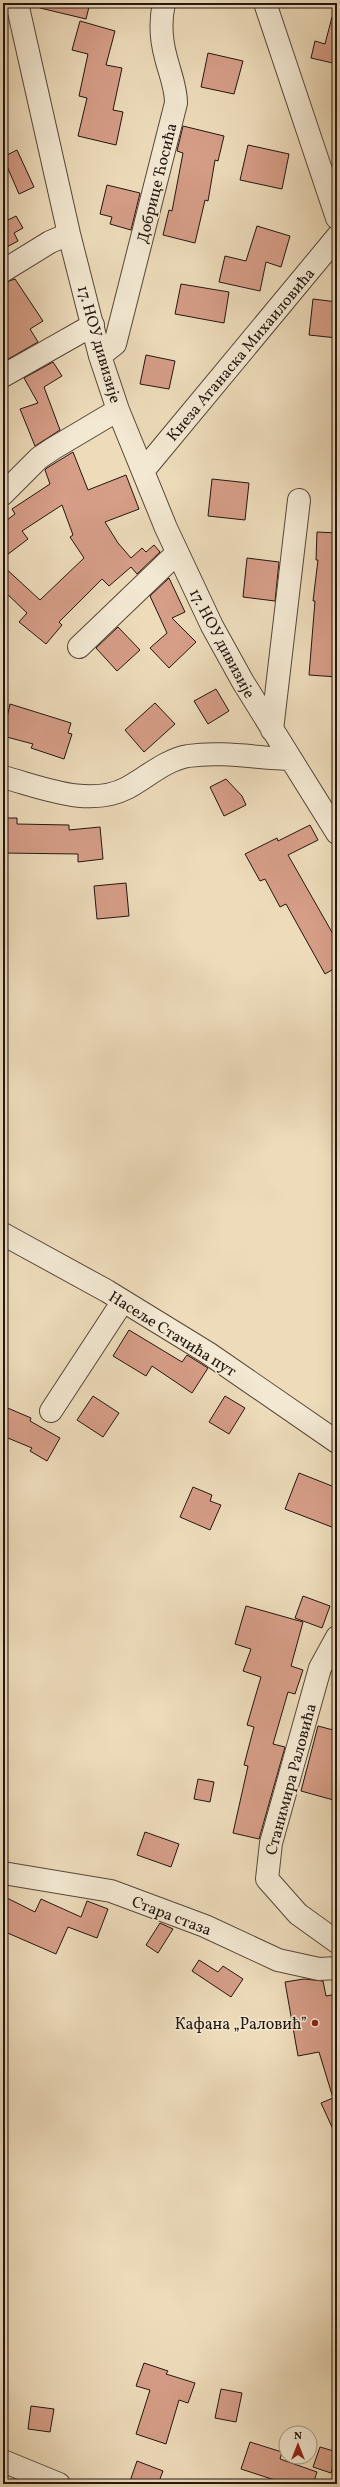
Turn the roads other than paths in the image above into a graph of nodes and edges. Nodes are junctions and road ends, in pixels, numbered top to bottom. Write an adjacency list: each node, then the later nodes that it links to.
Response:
1 (17, 3): 5 (street, 17. НОУ дивизије)
2 (164, 3): 9 (street, Добрице Ћосића)
3 (265, 3): 4 (street)
4 (337, 218)
5 (69, 234): 7 (street); 8 (street, 17. НОУ дивизије)
6 (337, 237): 12 (street, Кнеза Атанаска Михаиловића)
7 (3, 271)
8 (93, 325): 9 (street, 17. НОУ дивизије); 10 (street)
9 (100, 356): 11 (street, 17. НОУ дивизије)
10 (3, 376)
11 (118, 410): 12 (street, 17. НОУ дивизије); 13 (street)
12 (143, 471): 15 (street, 17. НОУ дивизије)
13 (3, 494)
14 (299, 500): 17 (street, 17. НОУ дивизије)
15 (177, 553): 16 (street); 17 (street, 17. НОУ дивизије)
16 (79, 647)
17 (272, 730): 18 (street, 17. НОУ дивизије)
18 (291, 760): 19 (street); 20 (street, 17. НОУ дивизије)
19 (3, 777)
20 (337, 833)
21 (3, 1234): 22 (street, Насеље Стачића пут)
22 (123, 1301): 23 (street); 24 (street, Насеље Стачића пут)
23 (51, 1411)
24 (337, 1442)
25 (337, 1637): 27 (street, Станимира Раловића)
26 (3, 1873): 28 (street, Стара стаза)
27 (337, 1942)
28 (337, 1968)
29 (3, 2461): 30 (street)
30 (59, 2484)

